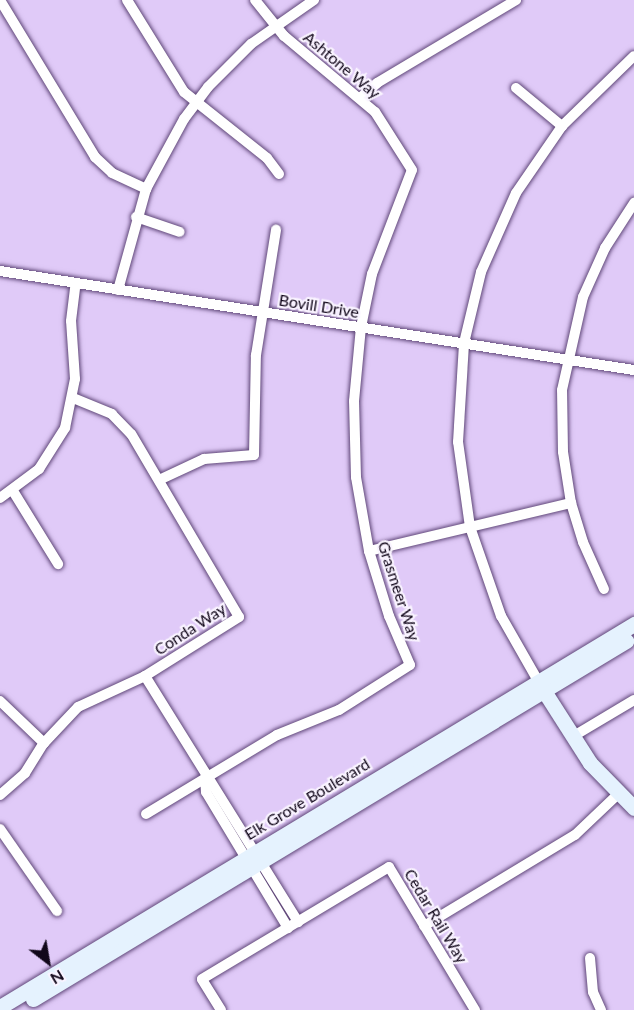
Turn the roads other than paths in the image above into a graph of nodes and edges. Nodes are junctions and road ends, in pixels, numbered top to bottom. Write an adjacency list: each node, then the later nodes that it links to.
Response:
1 (0, 0): 13 (street)
2 (127, 0): 10 (street)
3 (255, 0): 6 (street, Ashtone Way)
4 (314, 0): 6 (street)
5 (516, 0): 9 (street)
6 (274, 26): 9 (street, Ashtone Way); 10 (street)
7 (634, 56): 11 (street)
8 (516, 88): 11 (street)
9 (360, 98): 22 (street, Ashtone Way)
10 (196, 103): 12 (street); 13 (street)
11 (562, 126): 23 (street)
12 (279, 174)
13 (146, 189): 15 (street)
14 (634, 203): 24 (street)
15 (136, 218): 17 (street); 20 (street)
16 (276, 230): 21 (street)
17 (180, 232)
18 (0, 271): 19 (street, Bovill Drive)
19 (76, 283): 20 (street, Bovill Drive); 26 (street)
20 (118, 290): 21 (street, Bovill Drive)
21 (262, 312): 22 (street, Bovill Drive); 27 (street)
22 (361, 327): 23 (street, Bovill Drive); 32 (street, Grasmeer Way)
23 (464, 343): 24 (street, Bovill Drive); 31 (street)
24 (566, 359): 25 (street, Bovill Drive); 30 (street)
25 (634, 370)
26 (73, 398): 27 (street, Conda Way); 28 (street)
27 (159, 480): 37 (street, Conda Way)
28 (13, 491): 29 (street); 33 (street)
29 (0, 498)
30 (571, 503): 31 (street); 34 (street)
31 (470, 527): 32 (street); 38 (street)
32 (369, 552): 43 (street, Grasmeer Way)
33 (58, 564)
34 (604, 589)
35 (634, 624): 38 (main road, Elk Grove Boulevard)
36 (634, 636): 38 (main road, Elk Grove Boulevard)
37 (145, 676): 42 (street, Conda Way); 43 (street)
38 (541, 686): 41 (main road); 49 (main road, Elk Grove Boulevard)
39 (634, 700): 41 (street)
40 (0, 701): 42 (street)
41 (572, 737): 44 (main road)
42 (44, 743): 45 (street, Conda Way)
43 (205, 778): 47 (street); 49 (street)
44 (618, 794): 46 (main road); 52 (street)
45 (0, 795)
46 (634, 808)
47 (146, 814)
48 (0, 829): 50 (street)
49 (254, 860): 51 (street); 53 (street); 55 (main road, Elk Grove Boulevard); 57 (main road, Elk Grove Boulevard)
50 (57, 911)
51 (298, 922): 52 (street, Cedar Rail Way); 53 (street)
52 (424, 926): 56 (street, Cedar Rail Way)
53 (288, 928): 58 (street)
54 (591, 958): 59 (street)
55 (0, 1007)
56 (470, 1008)
57 (15, 1010)
58 (220, 1010)
59 (601, 1010)

